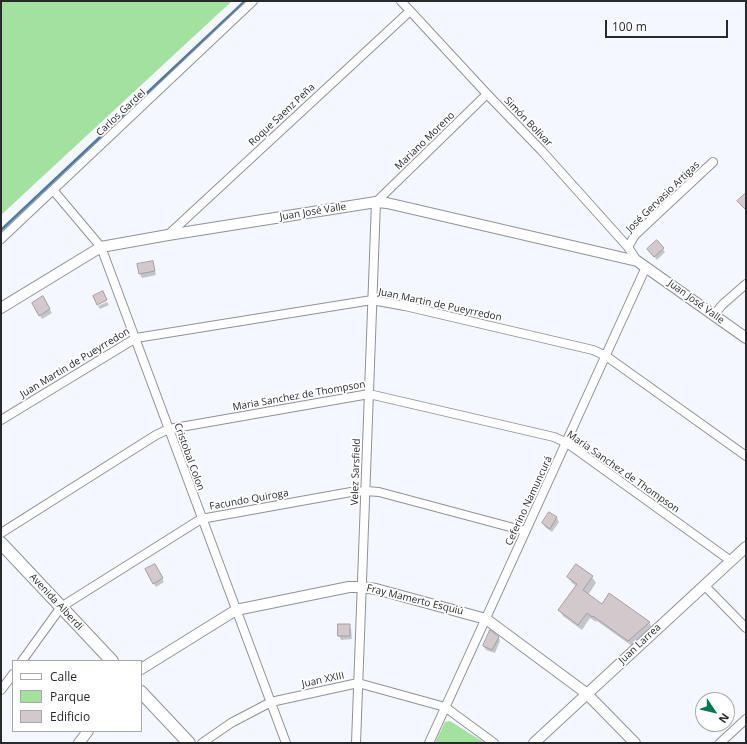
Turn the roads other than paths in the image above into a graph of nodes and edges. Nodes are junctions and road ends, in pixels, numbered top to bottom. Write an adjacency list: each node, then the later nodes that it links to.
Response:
1 (253, 1): 6 (street, Carlos Gardel)
2 (401, 1): 3 (street, Simón Bolívar)
3 (410, 10): 4 (street, Simón Bolívar); 8 (street, Roque Saenz Peña)
4 (487, 94): 7 (street, Mariano Moreno); 11 (street, Simón Bolívar)
5 (713, 162): 11 (street, José Gervasio Artigas)
6 (53, 190): 9 (street, Carlos Gardel); 10 (street, Cristobal Colon)
7 (376, 202): 8 (street, Juan José Valle); 12 (street, Juan José Valle); 15 (street, Velez Sarsfield)
8 (168, 235): 10 (street, Juan José Valle)
9 (1, 239)
10 (100, 246): 16 (street, Juan José Valle); 18 (street, Cristobal Colon)
11 (628, 247): 12 (street, Simón Bolívar)
12 (637, 261): 13 (street, Juan José Valle)
13 (646, 267): 17 (street, Juan José Valle); 20 (street, Ceferino Namuncurá)
14 (746, 284): 17 (street)
15 (372, 300): 18 (street, Juan Martin de Pueyrredon); 20 (street, Juan Martin de Pueyrredon); 21 (street, Velez Sarsfield)
16 (1, 308)
17 (714, 316): 19 (street, Juan José Valle)
18 (136, 338): 22 (street, Juan Martin de Pueyrredon); 23 (street, Cristobal Colon)
19 (746, 338)
20 (606, 356): 24 (street, Ceferino Namuncurá); 25 (street, Juan Martin de Pueyrredon)
21 (369, 394): 23 (street, Maria Sanchez de Thompson); 24 (street, Maria Sanchez de Thompson); 26 (street, Velez Sarsfield)
22 (1, 420)
23 (169, 429): 27 (street, Cristobal Colon); 29 (street, Maria Sanchez de Thompson)
24 (566, 442): 28 (street, Ceferino Namuncurá); 32 (street, Maria Sanchez de Thompson)
25 (746, 456)
26 (366, 491): 27 (street, Facundo Quiroga); 28 (street, Facundo Quiroga); 34 (street, Velez Sarsfield)
27 (201, 519): 35 (street, Facundo Quiroga); 36 (street, Cristobal Colon)
28 (525, 531): 37 (street, Ceferino Namuncurá)
29 (1, 533)
30 (1, 543): 35 (main road, Avenida Alberdi)
31 (746, 547): 32 (street, Juan Larrea)
32 (731, 561): 33 (street, Juan Larrea)
33 (704, 585): 38 (street); 46 (street, Juan Larrea)
34 (361, 587): 36 (street, Fray Mamerto Esquiú); 37 (street, Fray Mamerto Esquiú); 43 (street, Velez Sarsfield)
35 (61, 607): 39 (street, Facundo Quiroga); 40 (main road, Avenida Alberdi)
36 (236, 610): 41 (street, Fray Mamerto Esquiú); 47 (street, Cristobal Colon)
37 (486, 619): 46 (street, Fray Mamerto Esquiú); 48 (street, Ceferino Namuncurá)
38 (746, 628)
39 (23, 660)
40 (111, 660)
41 (142, 668)
42 (12, 675): 44 (street)
43 (358, 683): 47 (street, Juan XXIII); 48 (street, Juan XXIII); 55 (street, Velez Sarsfield)
44 (1, 690)
45 (142, 693): 52 (main road)
46 (586, 694): 58 (street, Juan Larrea); 59 (street, Fray Mamerto Esquiú)
47 (271, 702): 53 (street, Juan XXIII); 54 (street, Cristobal Colon)
48 (444, 708): 56 (street, Ceferino Namuncurá); 57 (street, Juan XXIII)
49 (746, 719): 60 (street)
50 (87, 732): 51 (street)
51 (79, 743)
52 (189, 743)
53 (202, 743)
54 (286, 743)
55 (356, 743)
56 (428, 743)
57 (494, 743)
58 (534, 743)
59 (635, 743)
60 (720, 743)

